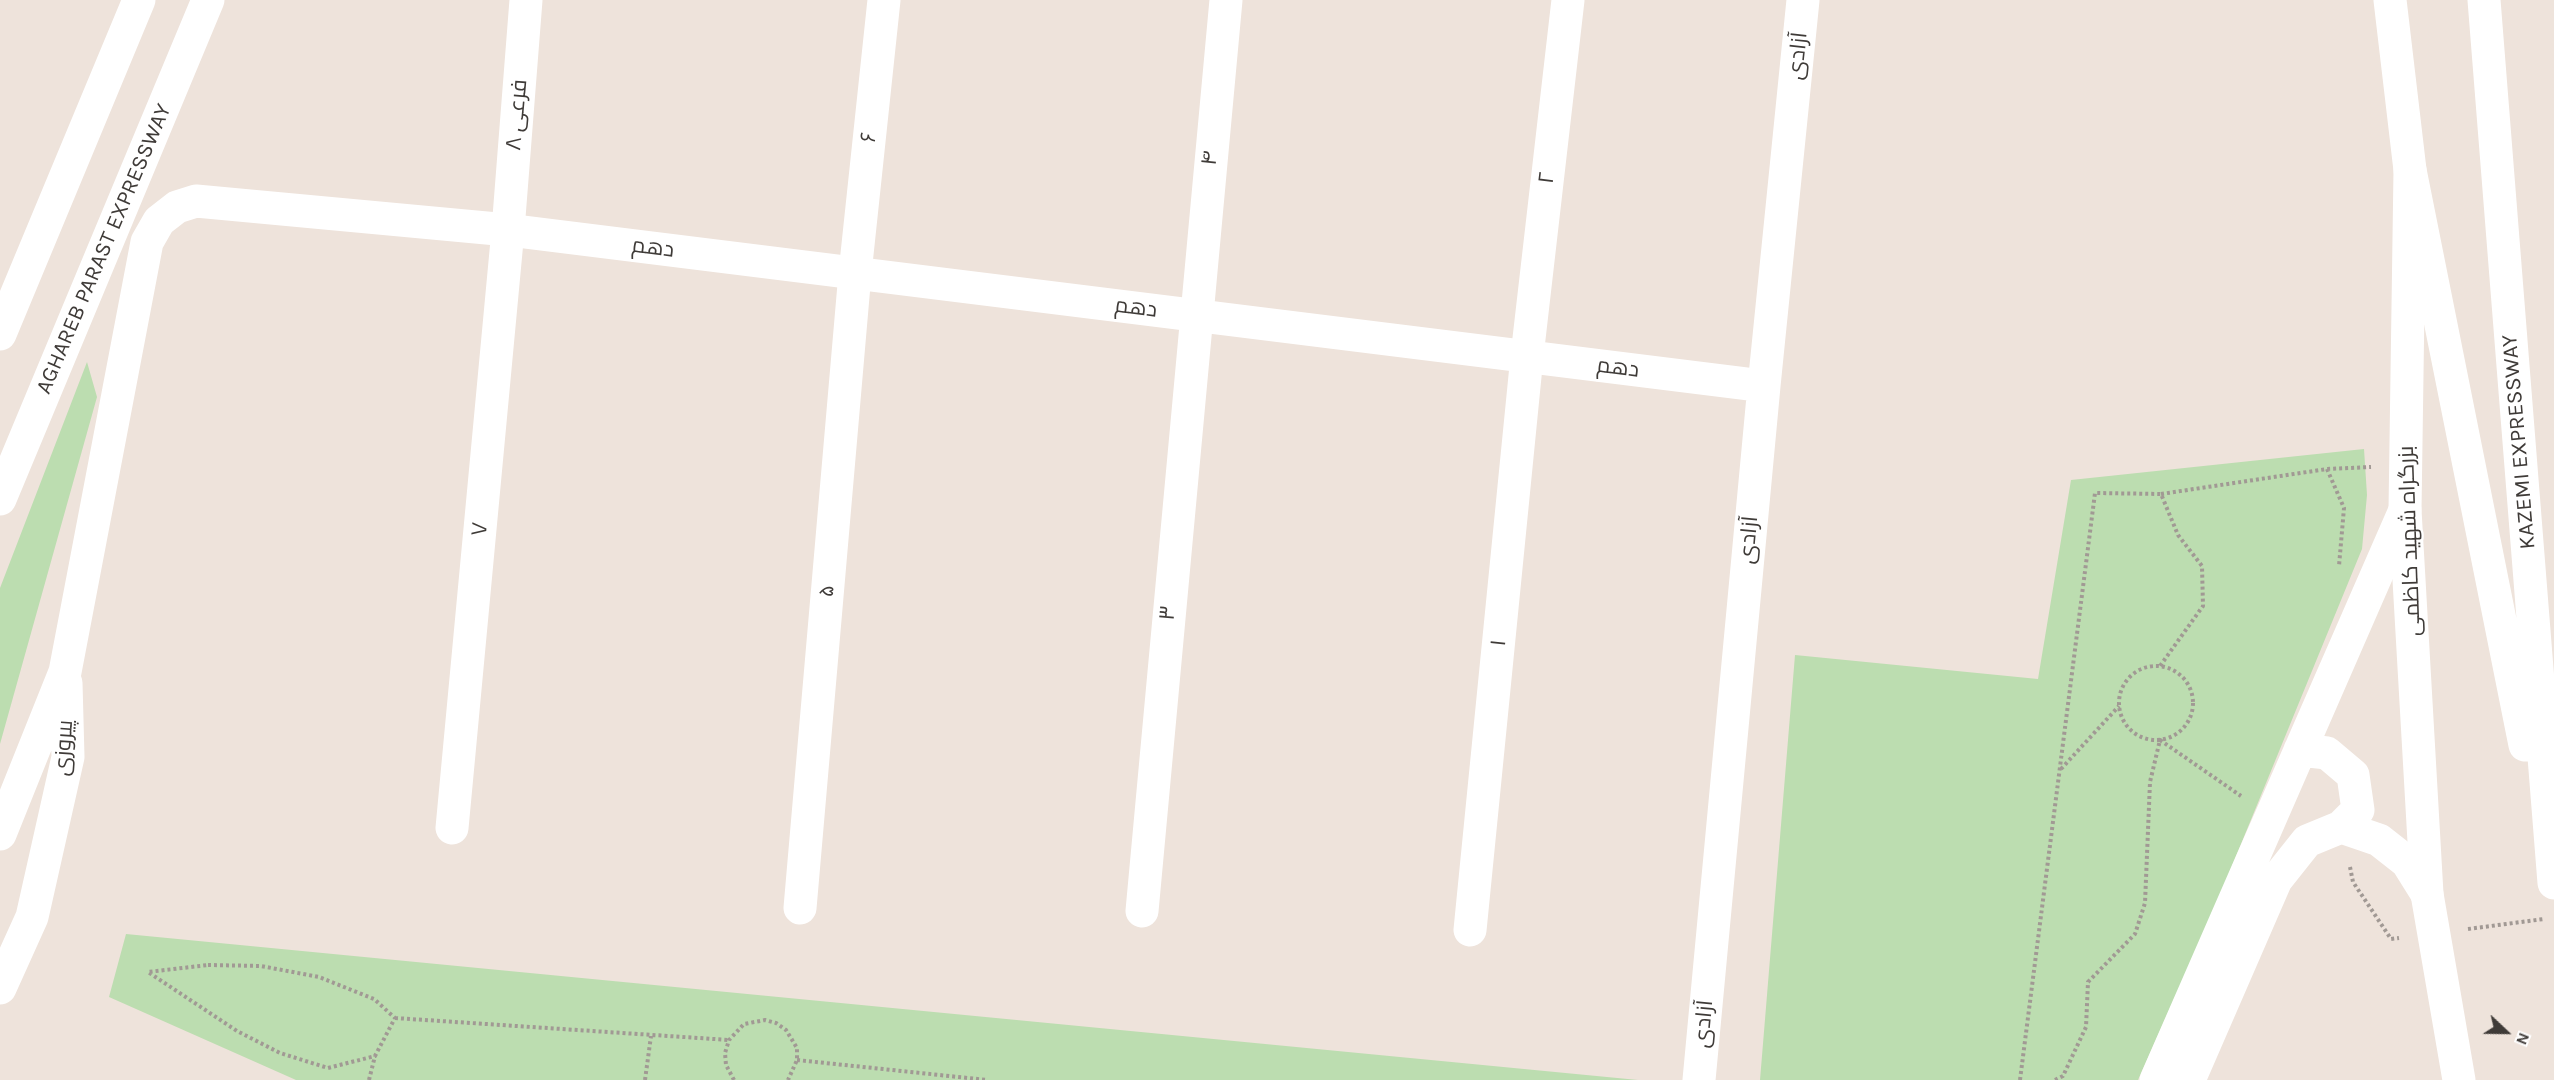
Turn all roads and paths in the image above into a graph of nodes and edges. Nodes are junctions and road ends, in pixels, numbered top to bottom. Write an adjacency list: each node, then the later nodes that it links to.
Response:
1 (140, 0): 14 (main road)
2 (208, 0): 19 (main road, AGHAREB PARAST EXPRESSWAY)
3 (526, 0): 11 (main road, فرعی ۸)
4 (884, 0): 12 (main road, ۶)
5 (1226, 0): 13 (main road, ۴)
6 (1568, 0): 15 (main road, ۲)
7 (1803, 0): 16 (main road, آزادی)
8 (2390, 0): 10 (main road, بزرگراه شهید کاظمی)
9 (2484, 0): 31 (main road, KAZEMI EXPRESSWAY)
10 (2410, 170): 17 (main road, بزرگراه شهید کاظمی); 32 (main road)
11 (508, 230): 12 (main road, دهم); 22 (main road, دهم); 29 (main road, ۷)
12 (855, 273): 13 (main road, دهم); 34 (main road, ۵)
13 (1195, 316): 15 (main road, دهم); 35 (main road, ۳)
14 (0, 334)
15 (1527, 356): 16 (main road, دهم); 36 (main road, ۱)
16 (1764, 386): 49 (main road, آزادی)
17 (2406, 466): 18 (path); 20 (main road, بزرگراه شهید کاظمی)
18 (2161, 494): 21 (path); 26 (path)
19 (0, 499)
20 (2405, 510): 25 (main road); 33 (main road, بزرگراه شهید کاظمی)
21 (2160, 666): 23 (path); 24 (path)
22 (65, 672): 30 (main road, پیروزی); 38 (main road, پیروزی)
23 (2119, 705): 24 (path); 26 (path)
24 (2160, 740): 27 (path); 51 (path)
25 (2300, 750): 28 (main road); 52 (main road)
26 (2060, 769): 50 (path)
27 (2248, 801)
28 (2341, 827): 33 (main road); 37 (path); 53 (main road)
29 (452, 828)
30 (0, 834)
31 (2554, 883)
32 (2554, 889)
33 (2427, 894): 54 (main road, بزرگراه شهید کاظمی)
34 (800, 908)
35 (1142, 911)
36 (1470, 930)
37 (2391, 939)
38 (0, 988)
39 (395, 1018): 40 (path); 42 (path); 42 (path)
40 (651, 1036): 41 (path); 45 (path)
41 (729, 1040): 43 (path); 46 (path)
42 (375, 1056): 44 (path)
43 (797, 1060): 47 (path); 48 (path)
44 (369, 1080)
45 (645, 1080)
46 (734, 1080)
47 (788, 1080)
48 (987, 1080)
49 (1699, 1080)
50 (2020, 1080)
51 (2055, 1080)
52 (2156, 1080)
53 (2189, 1080)
54 (2459, 1080)

